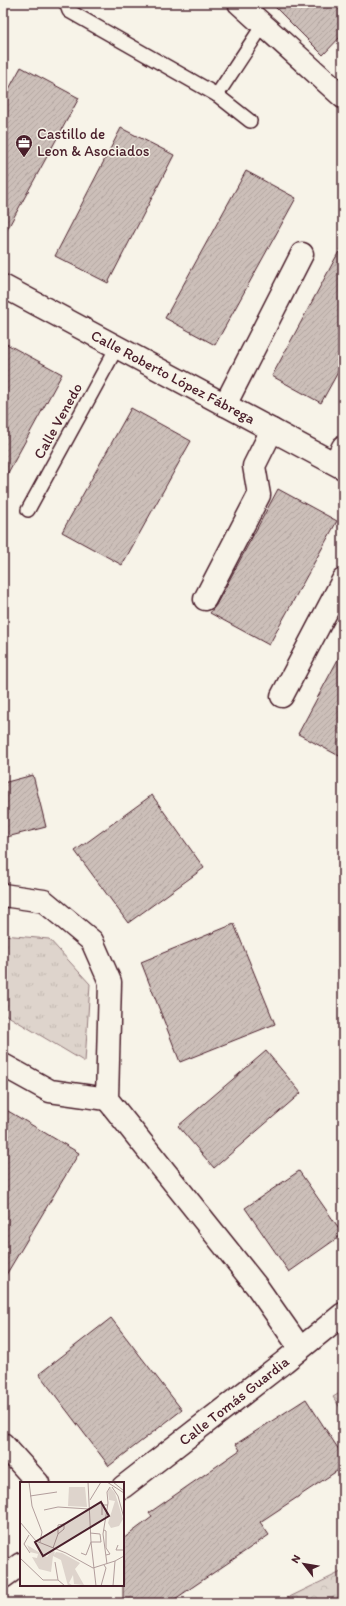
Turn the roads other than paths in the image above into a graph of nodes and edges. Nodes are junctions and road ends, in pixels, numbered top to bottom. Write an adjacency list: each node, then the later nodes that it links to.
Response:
1 (66, 3): 4 (lane)
2 (239, 3): 3 (street)
3 (263, 25): 4 (lane); 5 (street)
4 (217, 95): 6 (lane)
5 (343, 97)
6 (250, 122)
7 (302, 254): 10 (street)
8 (3, 286): 9 (street, Calle Roberto López Fábrega)
9 (117, 347): 10 (street, Calle Roberto López Fábrega); 13 (lane, Calle Venedo)
10 (225, 405): 11 (street, Calle Roberto López Fábrega)
11 (272, 430): 12 (street, Calle Roberto López Fábrega); 15 (street)
12 (340, 459)
13 (28, 510)
14 (343, 580): 16 (street)
15 (205, 599)
16 (282, 696)
17 (3, 895): 19 (street)
18 (3, 1065): 19 (street)
19 (107, 1099): 21 (street)
20 (343, 1314): 21 (street, Calle Tomás Guardia)
21 (300, 1348): 24 (street, Calle Tomás Guardia)
22 (3, 1444): 23 (street)
23 (37, 1482)
24 (124, 1486)
25 (20, 1565): 26 (street)
26 (3, 1577)

